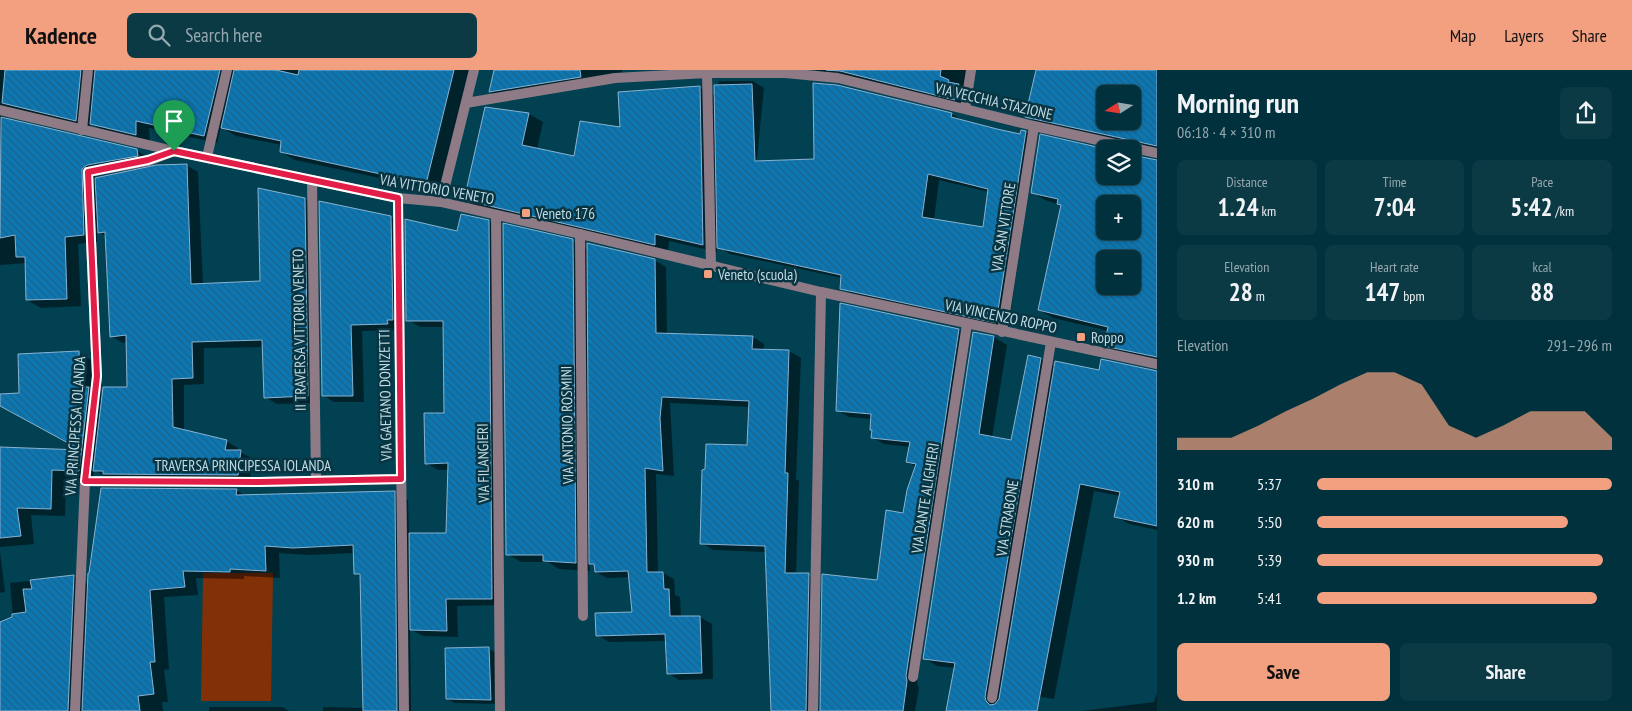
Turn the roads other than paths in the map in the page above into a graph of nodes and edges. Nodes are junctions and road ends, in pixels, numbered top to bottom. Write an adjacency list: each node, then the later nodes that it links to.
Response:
1 (88, 70): 10 (street)
2 (227, 70): 13 (street)
3 (474, 70): 6 (street)
4 (971, 70): 8 (street)
5 (707, 73): 6 (street, VIA VECCHIA STAZIONE); 8 (street, VIA VECCHIA STAZIONE); 19 (street)
6 (466, 103): 16 (street)
7 (0, 110): 10 (street, VIA VITTORIO VENETO)
8 (965, 110): 9 (street, VIA VECCHIA STAZIONE)
9 (1034, 126): 12 (street, VIA VECCHIA STAZIONE); 23 (street, VIA SAN VITTORE)
10 (82, 130): 11 (street, VIA VITTORIO VENETO)
11 (174, 151): 13 (street, VIA VITTORIO VENETO); 28 (street, VIA PRINCIPESSA IOLANDA)
12 (1157, 154)
13 (207, 157): 14 (street, VIA VITTORIO VENETO)
14 (312, 180): 15 (street, VIA VITTORIO VENETO); 27 (street, II TRAVERSA VITTORIO VENETO)
15 (398, 198): 16 (street, VIA VITTORIO VENETO); 26 (street, VIA GAETANO DONIZETTI)
16 (441, 202): 17 (street, VIA VITTORIO VENETO)
17 (496, 215): 18 (street, VIA VITTORIO VENETO); 34 (street, VIA FILANGIERI)
18 (580, 234): 19 (street, VIA VITTORIO VENETO); 29 (street, VIA ANTONIO ROSMINI)
19 (711, 267): 20 (street, VIA VITTORIO VENETO)
20 (821, 292): 21 (street, VIA VITTORIO VENETO); 35 (street)
21 (897, 308): 22 (street, VIA VINCENZO ROPPO)
22 (967, 324): 23 (street, VIA VINCENZO ROPPO); 30 (street, VIA DANTE ALIGHIERI)
23 (1002, 332): 24 (street, VIA VINCENZO ROPPO)
24 (1051, 342): 25 (street, VIA VINCENZO ROPPO); 31 (street, VIA STRABONE)
25 (1157, 364)
26 (401, 479): 27 (street, TRAVERSA PRINCIPESSA IOLANDA); 33 (street, VIA GAETANO DONIZETTI)
27 (316, 480): 28 (street, TRAVERSA PRINCIPESSA IOLANDA)
28 (85, 481): 32 (street, VIA PRINCIPESSA IOLANDA)
29 (583, 616)
30 (913, 677)
31 (992, 698)
32 (75, 711)
33 (404, 711)
34 (500, 711)
35 (813, 711)

